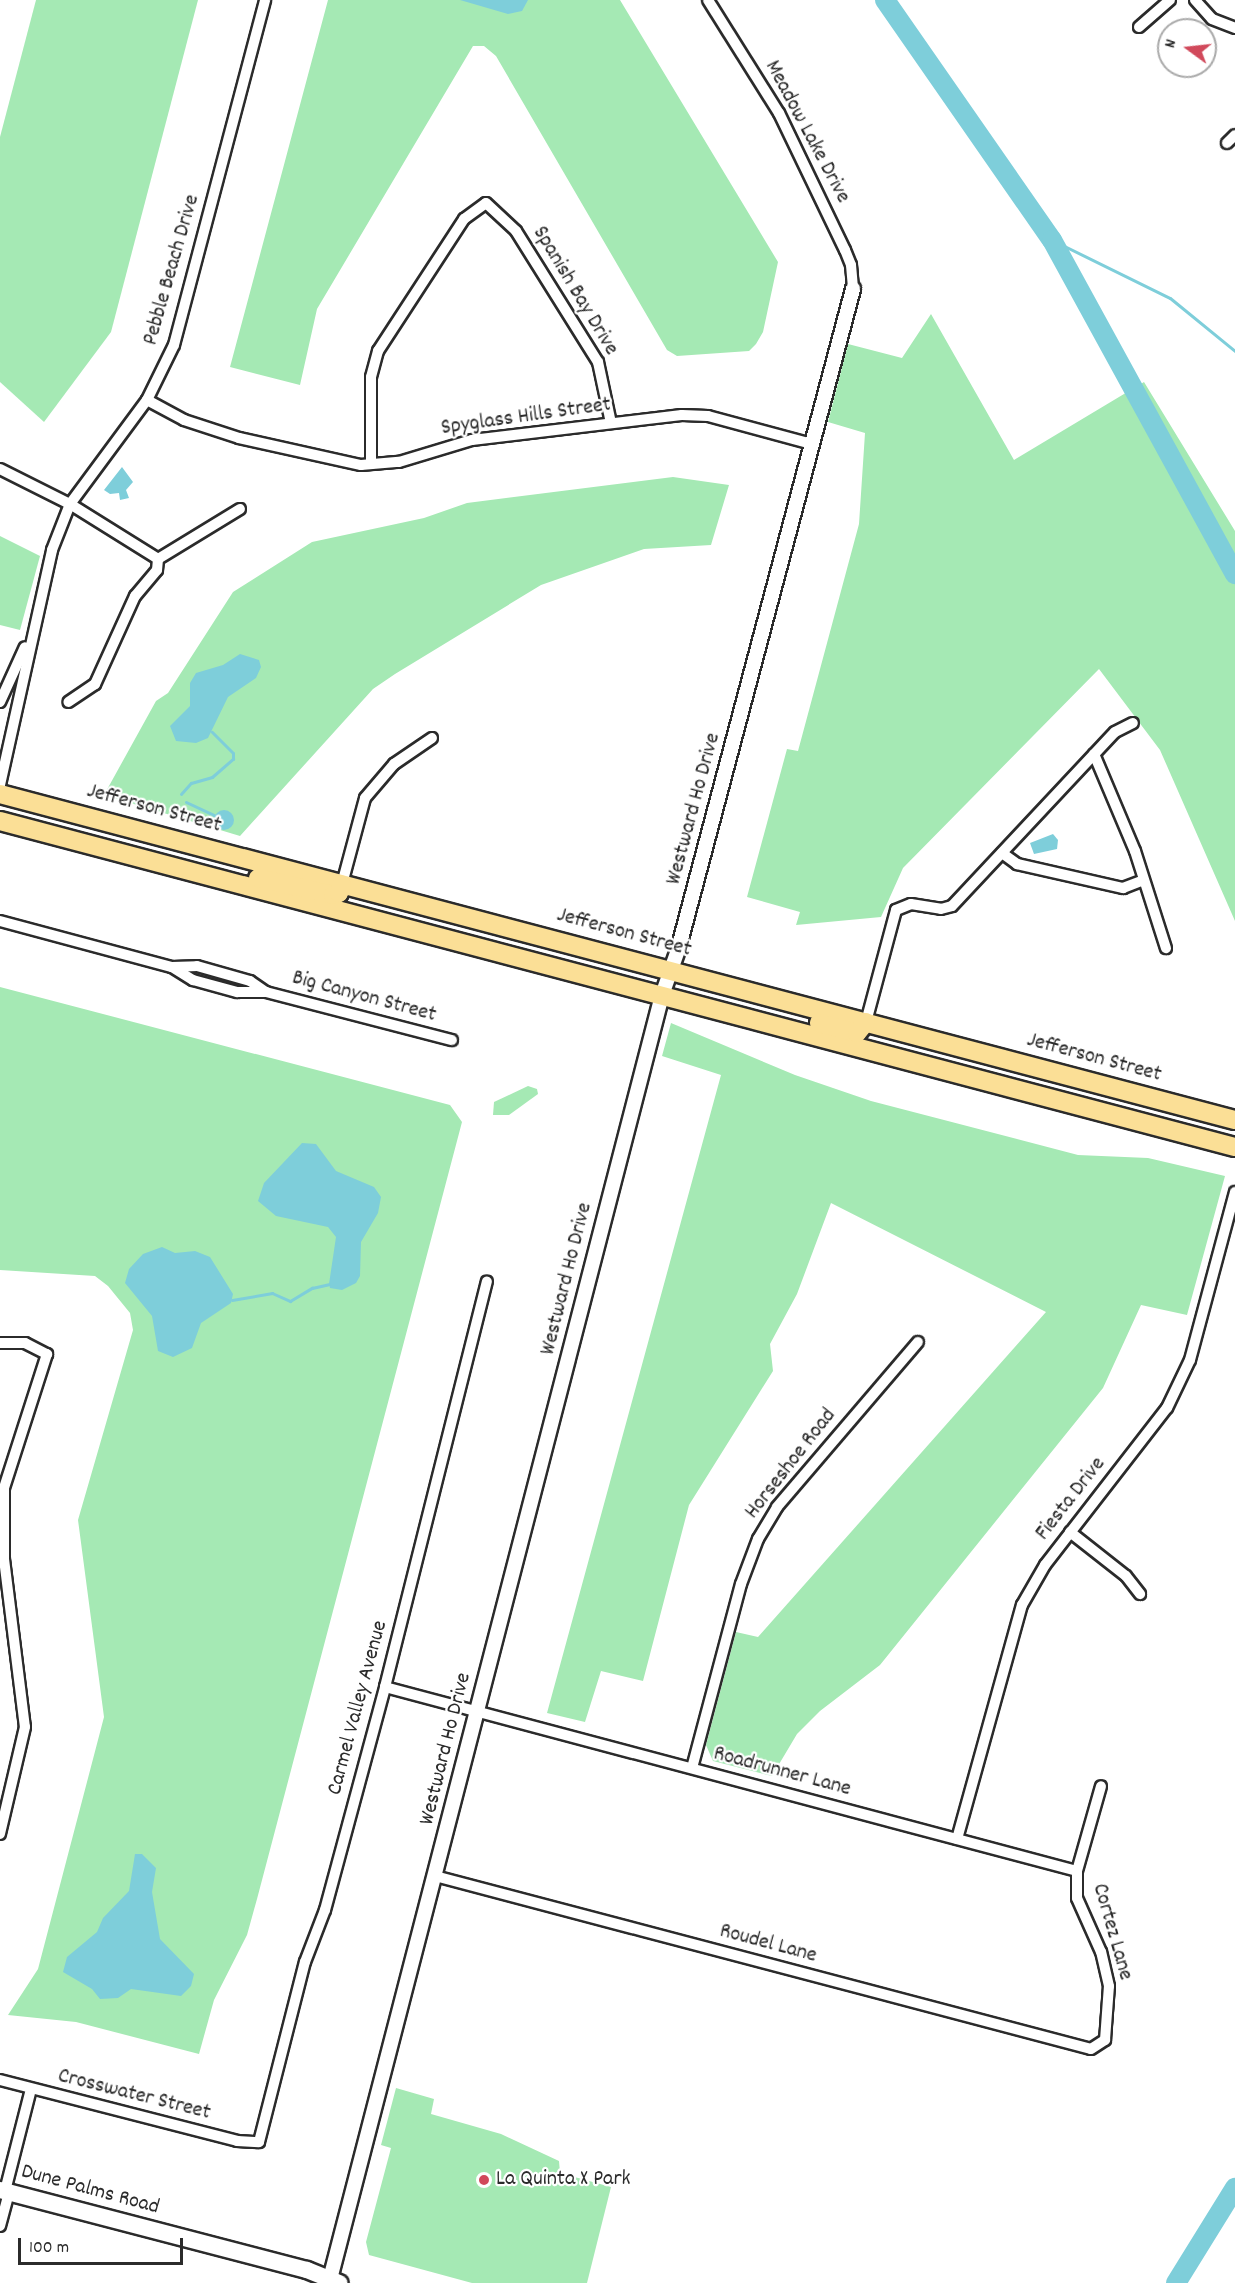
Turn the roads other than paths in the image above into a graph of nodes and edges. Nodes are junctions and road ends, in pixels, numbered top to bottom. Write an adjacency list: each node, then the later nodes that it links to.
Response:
1 (265, 0): 8 (street, Pebble Beach Drive)
2 (708, 0): 7 (street, Meadow Lake Drive)
3 (1170, 0): 5 (street)
4 (1195, 0): 6 (street)
5 (1139, 27)
6 (1235, 28)
7 (853, 290): 10 (street, Westward Ho Drive)
8 (147, 400): 11 (street, Spyglass Hills Street); 13 (street, Pebble Beach Drive)
9 (611, 423): 10 (street, Spyglass Hills Street); 11 (street, Spyglass Hills Street); 11 (street, Spanish Bay Drive)
10 (812, 444): 31 (street, Westward Ho Drive)
11 (371, 464)
12 (0, 469): 13 (street)
13 (70, 504): 15 (street); 16 (street, Pebble Beach Drive)
14 (240, 509): 15 (street)
15 (158, 559): 18 (street)
16 (32, 630): 17 (street); 22 (street)
17 (1, 697)
18 (68, 702)
19 (1133, 723): 21 (street)
20 (432, 738): 28 (street)
21 (1094, 754): 25 (street); 27 (street)
22 (0, 785)
23 (0, 794): 28 (main road, Jefferson Street)
24 (0, 821): 26 (main road)
25 (1002, 853): 27 (street); 34 (street)
26 (197, 873): 28 (main road); 32 (main road)
27 (1144, 880): 30 (street)
28 (342, 884): 31 (main road, Jefferson Street)
29 (0, 921): 35 (street, Big Canyon Street)
30 (1166, 948)
31 (670, 970): 32 (street, Westward Ho Drive); 34 (main road, Jefferson Street)
32 (662, 995): 33 (main road); 48 (street, Westward Ho Drive)
33 (748, 1018): 34 (main road); 37 (main road)
34 (866, 1022): 36 (main road, Jefferson Street)
35 (452, 1040)
36 (1235, 1120)
37 (1235, 1147)
38 (1235, 1192): 43 (street, Fiesta Drive)
39 (487, 1282): 47 (street, Carmel Valley Avenue)
40 (918, 1342): 49 (street, Horseshoe Road)
41 (0, 1343): 42 (street)
42 (2, 1488): 46 (street)
43 (1070, 1532): 44 (street); 54 (street, Fiesta Drive)
44 (1140, 1594)
45 (0, 1629): 46 (street)
46 (13, 1629): 52 (street)
47 (385, 1688): 48 (street, Roadrunner Lane); 60 (street, Carmel Valley Avenue)
48 (477, 1711): 49 (street, Roadrunner Lane); 56 (street, Westward Ho Drive)
49 (692, 1768): 54 (street, Roadrunner Lane)
50 (0, 1784): 52 (street)
51 (1101, 1786): 55 (street, Cortez Lane)
52 (12, 1787): 53 (street)
53 (0, 1834)
54 (957, 1839): 55 (street, Roadrunner Lane)
55 (1077, 1871): 57 (street, Cortez Lane)
56 (435, 1876): 57 (street, Roudel Lane); 63 (street, Westward Ho Drive)
57 (1091, 2049)
58 (0, 2080): 59 (street, Crosswater Street)
59 (31, 2089): 60 (street, Crosswater Street); 61 (street)
60 (259, 2142)
61 (4, 2191): 62 (street); 63 (main road, Dune Palms Road)
62 (0, 2226)
63 (333, 2282)

